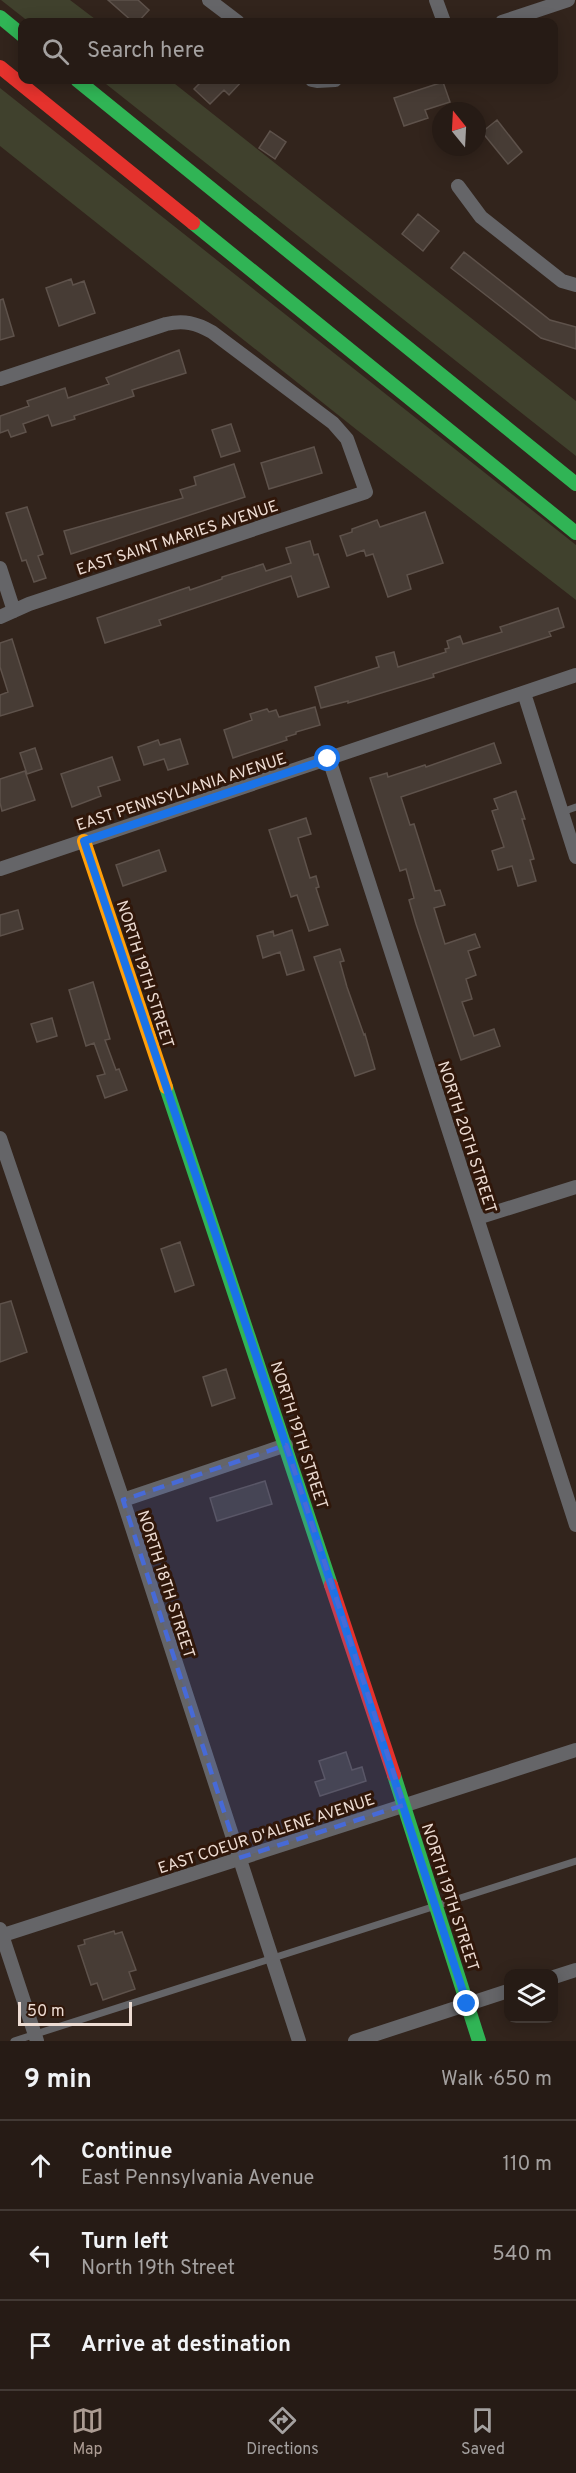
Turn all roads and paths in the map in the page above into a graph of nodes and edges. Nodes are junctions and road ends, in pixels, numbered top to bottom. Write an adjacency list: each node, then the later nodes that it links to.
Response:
1 (209, 0): 5 (street)
2 (436, 0): 6 (street)
3 (568, 0): 7 (street)
4 (0, 17): 8 (main road)
5 (233, 18)
6 (443, 18)
7 (514, 18)
8 (18, 32)
9 (0, 67): 10 (main road)
10 (18, 82)
11 (21, 84): 17 (main road)
12 (82, 84): 16 (main road)
13 (458, 186): 14 (street)
14 (576, 285)
15 (0, 379): 19 (street, EAST SAINT MARIES AVENUE)
16 (576, 484)
17 (576, 532)
18 (0, 568): 19 (street)
19 (14, 611): 20 (street, EAST SAINT MARIES AVENUE)
20 (0, 617)
21 (576, 675): 22 (street, EAST PENNSYLVANIA AVENUE)
22 (524, 693): 23 (street, EAST PENNSYLVANIA AVENUE); 25 (street)
23 (328, 759): 26 (street, EAST PENNSYLVANIA AVENUE); 31 (street, NORTH 20TH STREET)
24 (576, 807): 25 (lane)
25 (562, 812): 27 (street)
26 (84, 841): 28 (street, EAST PENNSYLVANIA AVENUE); 32 (main road, NORTH 19TH STREET)
27 (576, 857)
28 (0, 869)
29 (0, 1138): 33 (street, NORTH 18TH STREET)
30 (576, 1186): 31 (street)
31 (477, 1218): 34 (street, NORTH 20TH STREET)
32 (286, 1445): 33 (street); 36 (main road, NORTH 19TH STREET)
33 (123, 1500): 37 (street, NORTH 18TH STREET)
34 (576, 1525)
35 (576, 1750): 36 (street, EAST COEUR D'ALENE AVENUE)
36 (404, 1805): 37 (street, EAST COEUR D'ALENE AVENUE); 39 (main road, NORTH 19TH STREET)
37 (239, 1858): 40 (street, EAST COEUR D'ALENE AVENUE); 41 (street, NORTH 18TH STREET)
38 (576, 1861): 39 (lane)
39 (436, 1905): 41 (lane); 45 (main road, NORTH 19TH STREET)
40 (1, 1934): 46 (street)
41 (272, 1959): 46 (lane); 48 (street, NORTH 18TH STREET)
42 (576, 1970): 43 (street)
43 (558, 1976)
44 (504, 1992): 45 (street)
45 (467, 2004): 49 (street); 50 (main road, NORTH 19TH STREET)
46 (36, 2038): 47 (lane)
47 (14, 2041)
48 (299, 2041)
49 (356, 2041)
50 (479, 2041)

